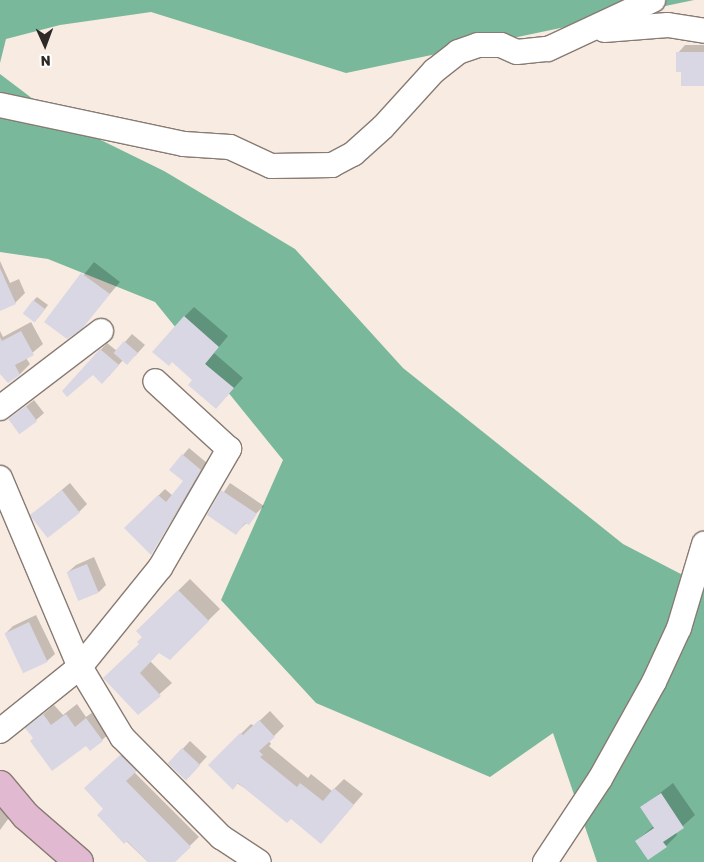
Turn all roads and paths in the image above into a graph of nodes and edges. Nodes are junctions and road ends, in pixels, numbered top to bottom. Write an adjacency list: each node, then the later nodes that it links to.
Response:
1 (653, 0): 2 (street)
2 (591, 31): 3 (street); 4 (street)
3 (704, 31)
4 (0, 105)
5 (101, 331): 7 (street)
6 (155, 381): 10 (street)
7 (0, 408)
8 (0, 478): 10 (street)
9 (704, 544): 15 (street)
10 (80, 667): 11 (street); 14 (street)
11 (0, 731)
12 (0, 785): 13 (main road)
13 (79, 862)
14 (258, 862)
15 (545, 862)

